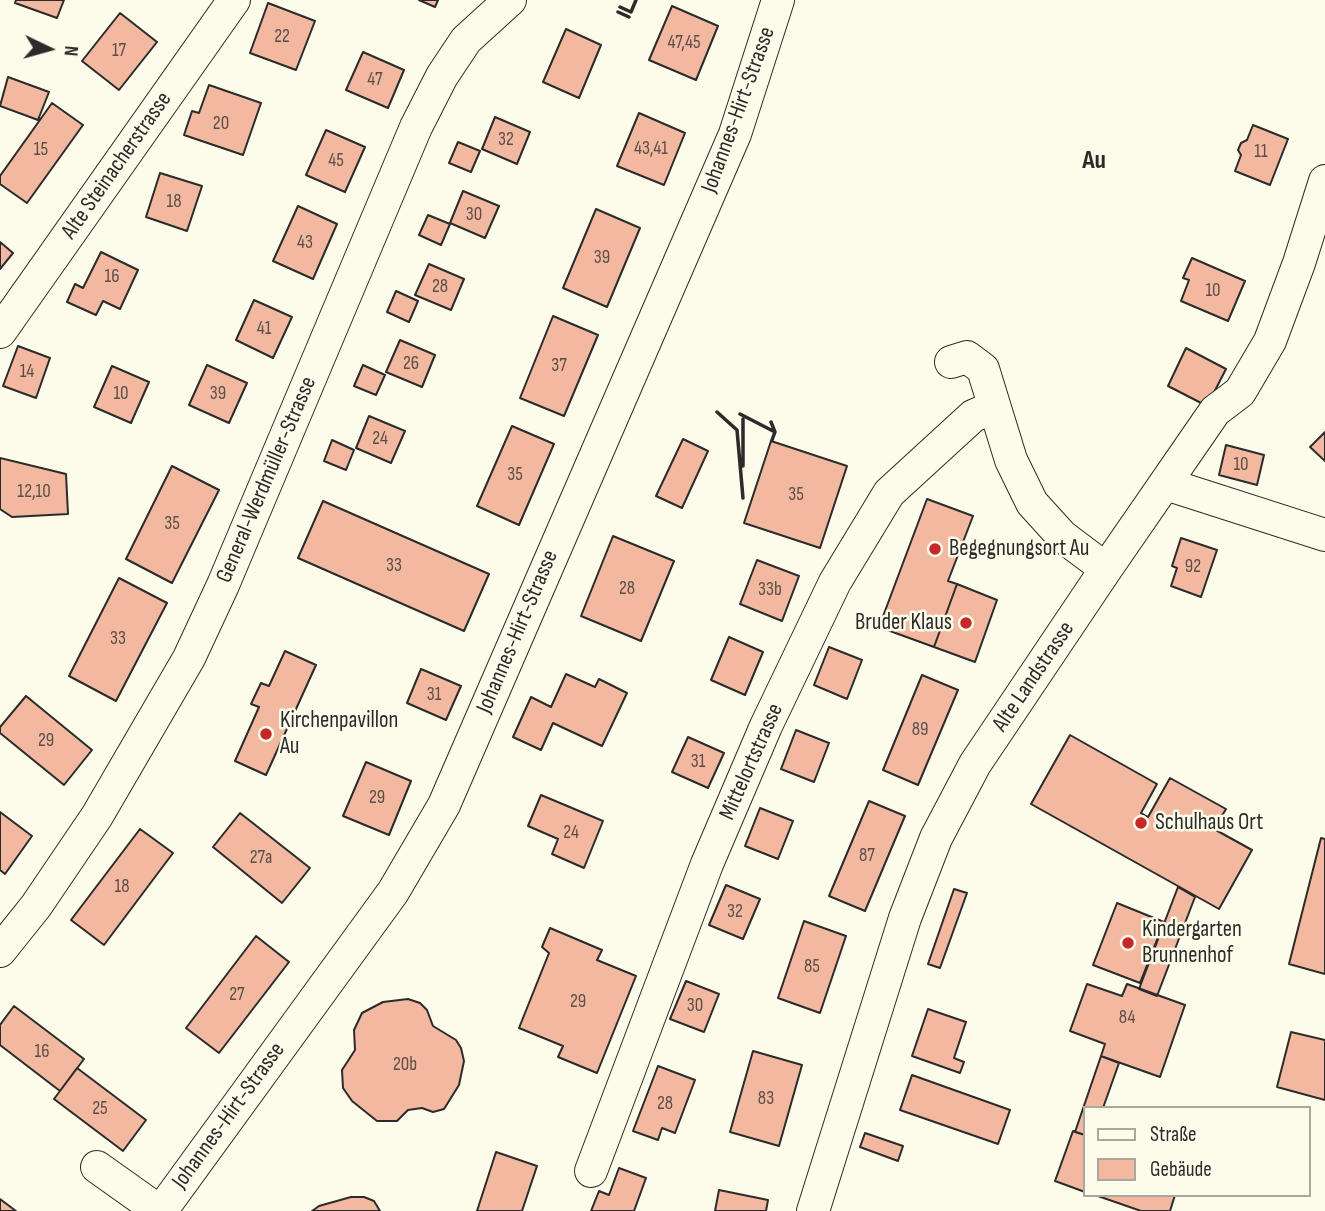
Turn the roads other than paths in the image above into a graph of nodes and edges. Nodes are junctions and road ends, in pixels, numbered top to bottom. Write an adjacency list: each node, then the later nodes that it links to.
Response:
1 (234, 0): 5 (street, Alte Steinacherstrasse)
2 (510, 0): 11 (street, General-Werdmüller-Strasse)
3 (778, 0): 14 (street, Johannes-Hirt-Strasse)
4 (1325, 181): 8 (street, Alte Landstrasse)
5 (0, 332)
6 (951, 362): 7 (street)
7 (994, 407): 10 (street); 13 (street, Mittelortstrasse)
8 (1166, 484): 9 (street); 10 (street, Alte Landstrasse)
9 (1325, 535)
10 (1106, 569): 15 (street, Alte Landstrasse)
11 (0, 951)
12 (97, 1167): 14 (street)
13 (592, 1171)
14 (160, 1211)
15 (813, 1211)

